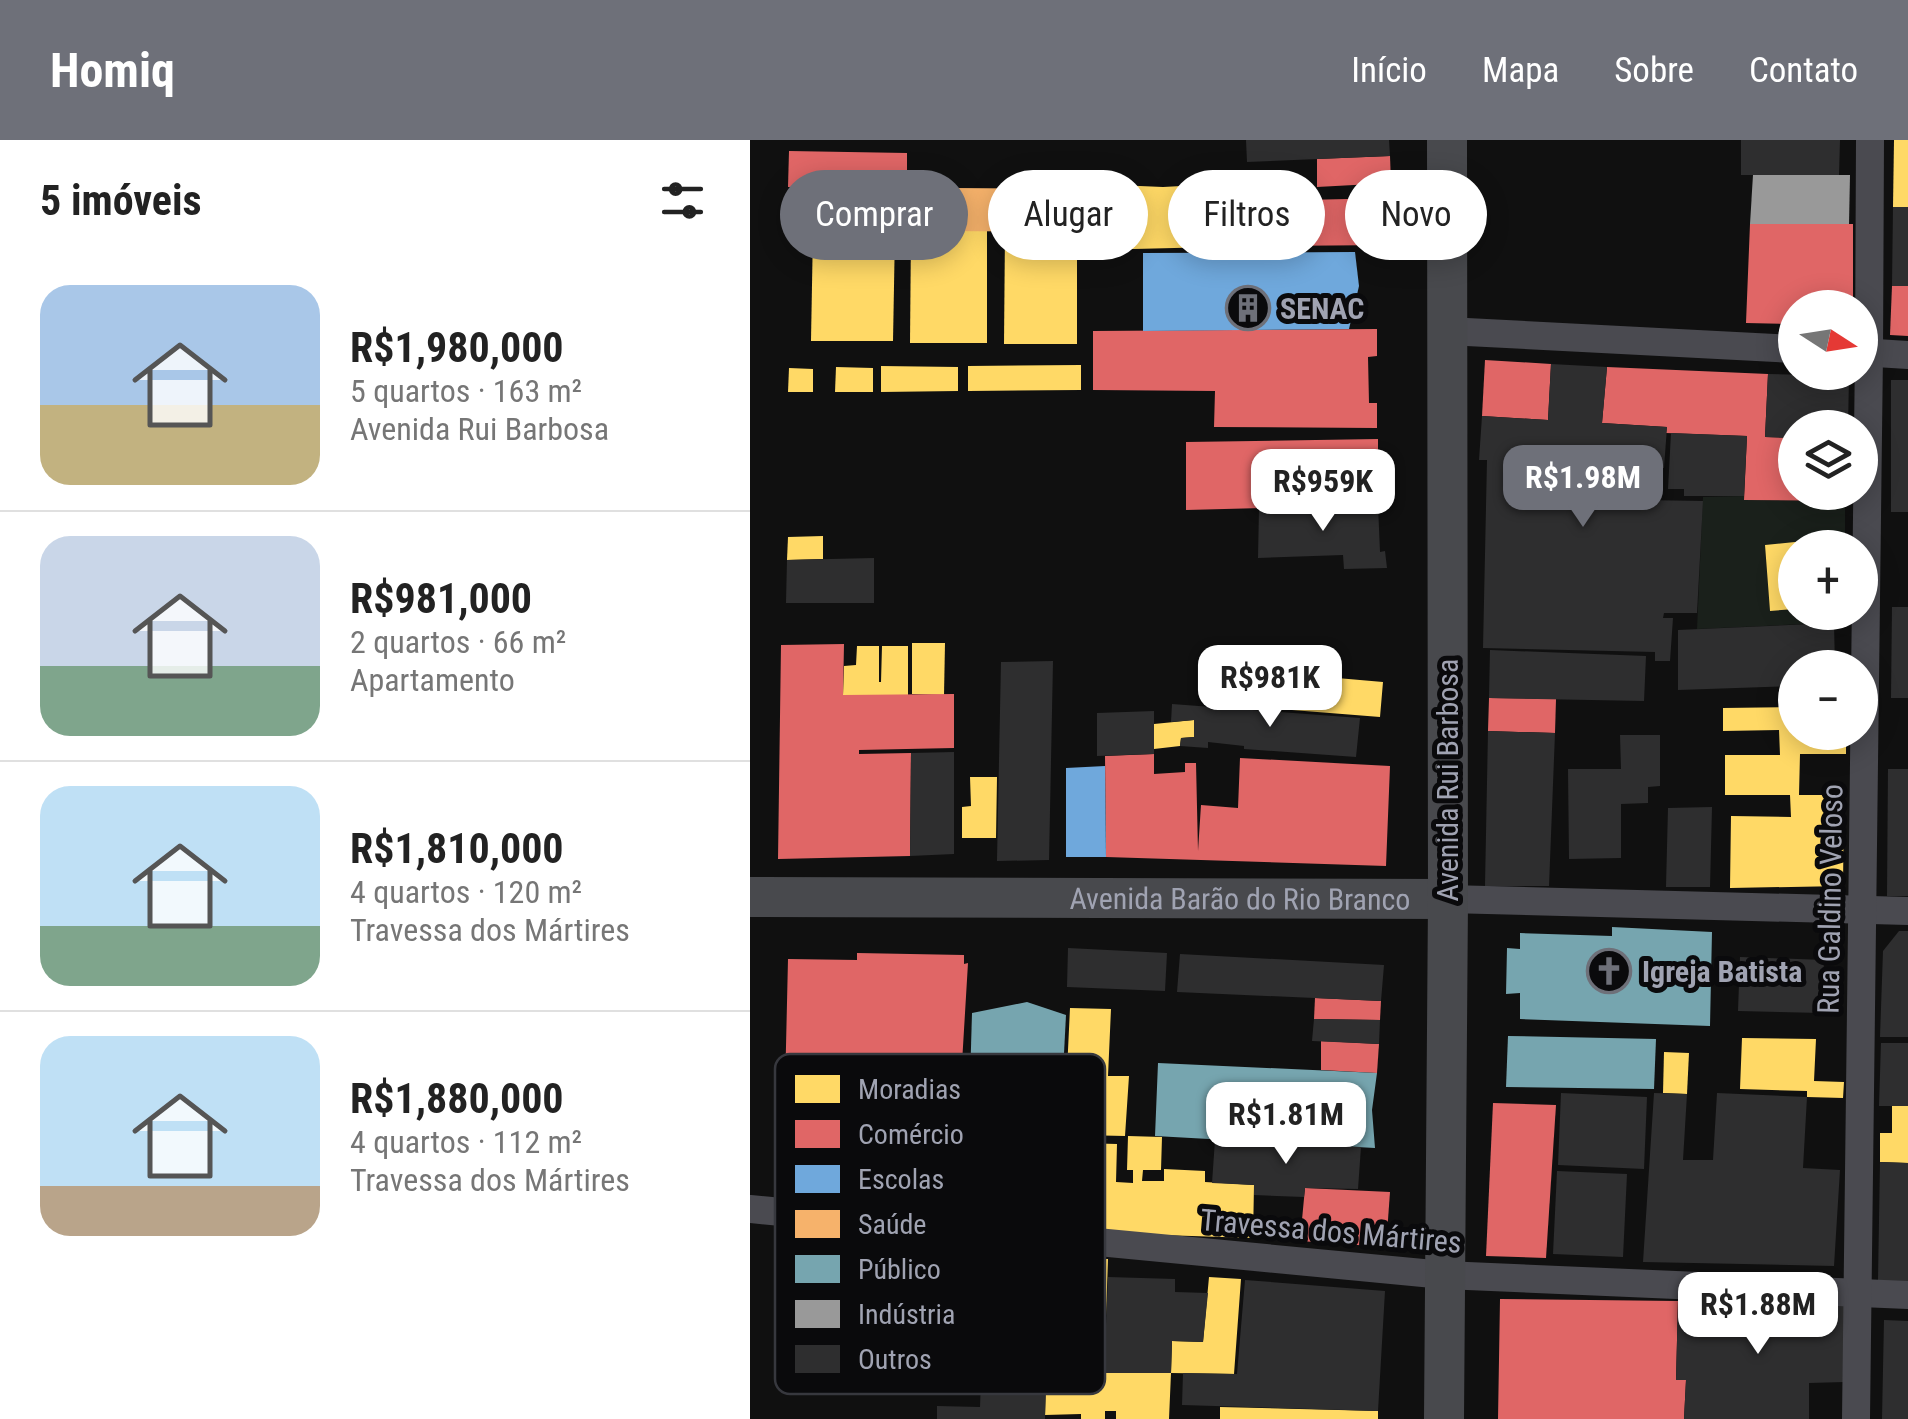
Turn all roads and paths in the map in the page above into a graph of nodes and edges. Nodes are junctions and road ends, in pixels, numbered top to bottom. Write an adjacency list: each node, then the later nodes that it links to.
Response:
1 (1446, 140): 4 (main road, Avenida Rui Barbosa)
2 (1870, 140): 3 (street, Rua Galdino Veloso)
3 (1866, 290)
4 (1447, 331): 5 (street); 10 (main road, Avenida Rui Barbosa)
5 (1778, 348)
6 (1878, 353): 7 (street)
7 (1908, 354)
8 (1865, 390): 11 (street, Rua Galdino Veloso)
9 (750, 896): 10 (main road, Avenida Barão do Rio Branco)
10 (1448, 899): 11 (street, Avenida Barão do Rio Branco); 16 (main road, Avenida Rui Barbosa)
11 (1862, 910): 12 (street, Avenida Barão do Rio Branco); 17 (street, Rua Galdino Veloso)
12 (1908, 911)
13 (750, 1209): 14 (street, Travessa dos Mártires)
14 (775, 1211)
15 (1105, 1243): 16 (street, Travessa dos Mártires)
16 (1444, 1275): 17 (street, Travessa dos Mártires); 19 (main road, Avenida Rui Barbosa)
17 (1858, 1292): 18 (street, Travessa dos Mártires); 20 (street, Rua Galdino Veloso)
18 (1908, 1296)
19 (1444, 1419)
20 (1856, 1419)

